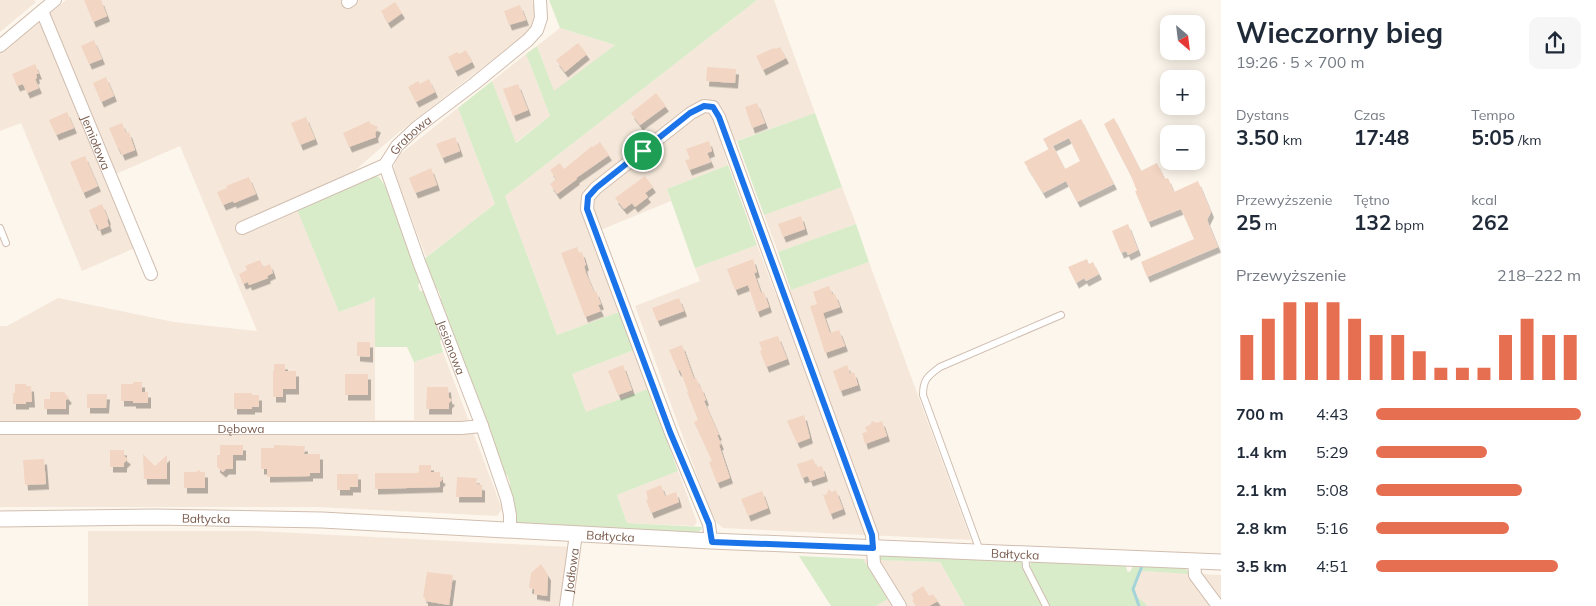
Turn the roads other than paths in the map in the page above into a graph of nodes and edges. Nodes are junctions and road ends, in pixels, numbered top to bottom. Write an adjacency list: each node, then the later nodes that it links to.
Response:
1 (55, 0): 3 (street)
2 (540, 0): 5 (street, Grabowa)
3 (42, 11): 4 (street); 9 (street, Jemiołowa)
4 (0, 46)
5 (385, 165): 7 (street, Grabowa); 11 (street, Jesionowa)
6 (0, 228): 8 (lane)
7 (242, 228)
8 (6, 243)
9 (151, 274)
10 (1062, 315): 18 (lane)
11 (482, 426): 12 (street, Dębowa); 14 (street, Jesionowa)
12 (0, 428)
13 (0, 519): 14 (street, Bałtycka)
14 (510, 531): 15 (street, Bałtycka)
15 (576, 534): 16 (street, Bałtycka); 22 (street, Jodłowa)
16 (712, 542): 17 (street, Bałtycka); 17 (street)
17 (873, 548): 18 (street, Bałtycka); 23 (street)
18 (981, 552): 19 (street, Bałtycka)
19 (1025, 554): 20 (street, Bałtycka); 24 (lane)
20 (1194, 561): 21 (street, Bałtycka); 25 (street)
21 (1221, 562)
22 (566, 606)
23 (900, 606)
24 (1046, 606)
25 (1218, 606)

